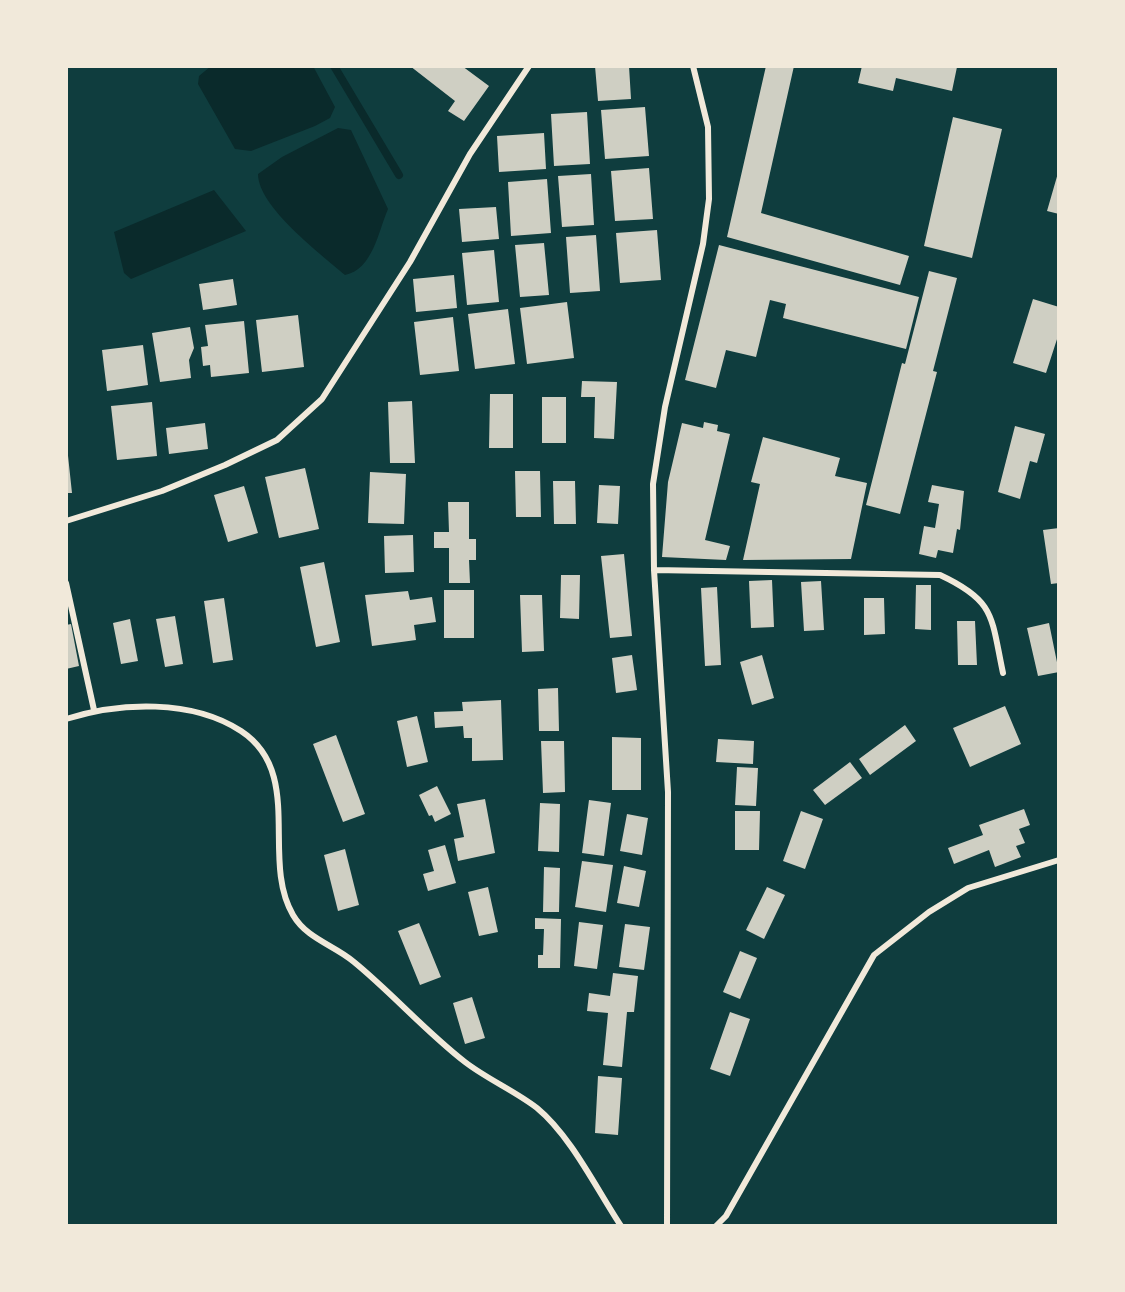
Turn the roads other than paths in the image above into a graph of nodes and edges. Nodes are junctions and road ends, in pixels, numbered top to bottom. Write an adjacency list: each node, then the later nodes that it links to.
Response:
1 (529, 66): 3 (street)
2 (693, 66): 4 (street)
3 (66, 521)
4 (654, 570): 6 (street); 11 (street)
5 (66, 584): 7 (street)
6 (1003, 673)
7 (94, 710): 8 (street); 10 (street)
8 (66, 719)
9 (1059, 860): 12 (street)
10 (621, 1226)
11 (667, 1226)
12 (716, 1226)

